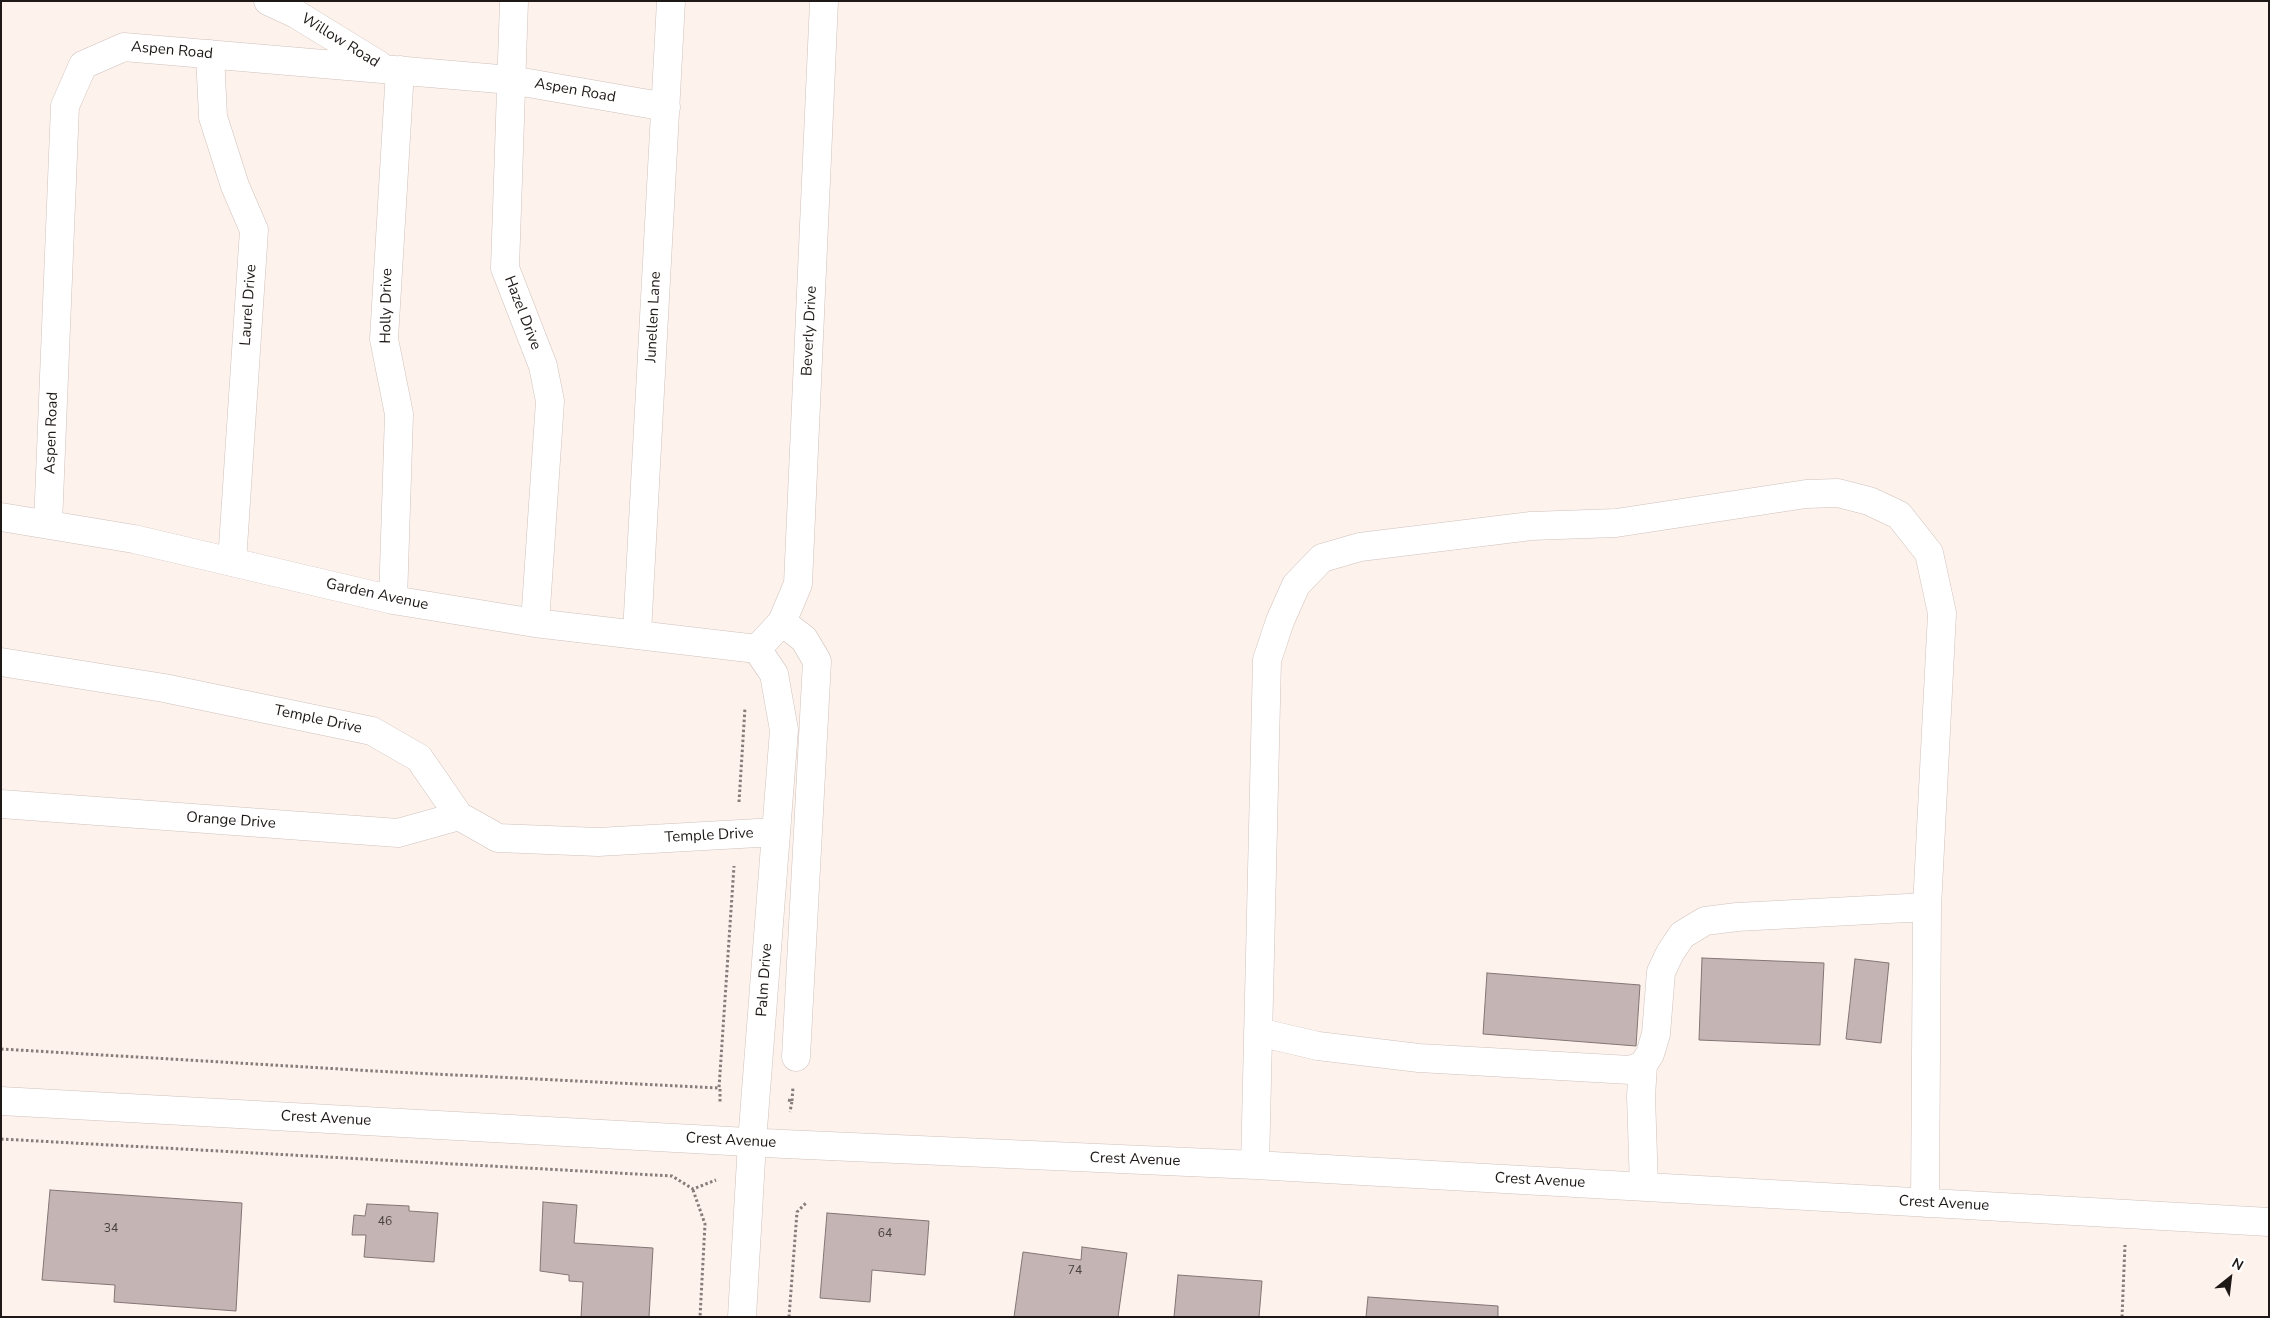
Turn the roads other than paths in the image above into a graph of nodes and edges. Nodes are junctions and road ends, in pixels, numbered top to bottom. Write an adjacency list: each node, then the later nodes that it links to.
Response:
1 (268, 1): 6 (street, Willow Road)
2 (514, 1): 7 (street, Hazel Drive)
3 (671, 1): 8 (street, Junellen Lane)
4 (824, 1): 14 (street, Beverly Drive)
5 (210, 54): 6 (street, Aspen Road); 10 (street, Aspen Road); 11 (street, Laurel Drive)
6 (392, 69): 7 (street, Aspen Road); 12 (street, Holly Drive)
7 (512, 80): 8 (street, Aspen Road); 13 (street, Hazel Drive)
8 (666, 107): 15 (street, Junellen Lane)
9 (2, 521): 10 (street, Garden Avenue)
10 (48, 524): 11 (street, Garden Avenue)
11 (232, 562): 12 (street, Garden Avenue)
12 (393, 600): 13 (street, Garden Avenue)
13 (535, 622): 15 (street, Garden Avenue)
14 (782, 622): 16 (street, Beverly Drive); 23 (street)
15 (637, 633): 16 (street, Garden Avenue)
16 (757, 649): 20 (street, Palm Drive)
17 (1, 662): 19 (street, Temple Drive)
18 (1, 804): 19 (street, Orange Drive)
19 (459, 816): 20 (street, Temple Drive)
20 (776, 832): 26 (street, Palm Drive)
21 (1927, 907): 22 (street); 24 (street); 29 (street)
22 (1258, 1032): 24 (street); 27 (street)
23 (796, 1057)
24 (1643, 1065): 28 (street)
25 (1, 1101): 26 (street, Crest Avenue)
26 (752, 1142): 27 (street, Crest Avenue); 31 (street, Palm Drive)
27 (1254, 1165): 28 (street, Crest Avenue)
28 (1644, 1187): 29 (street, Crest Avenue)
29 (1925, 1203): 30 (street, Crest Avenue)
30 (2269, 1222)
31 (742, 1317)

